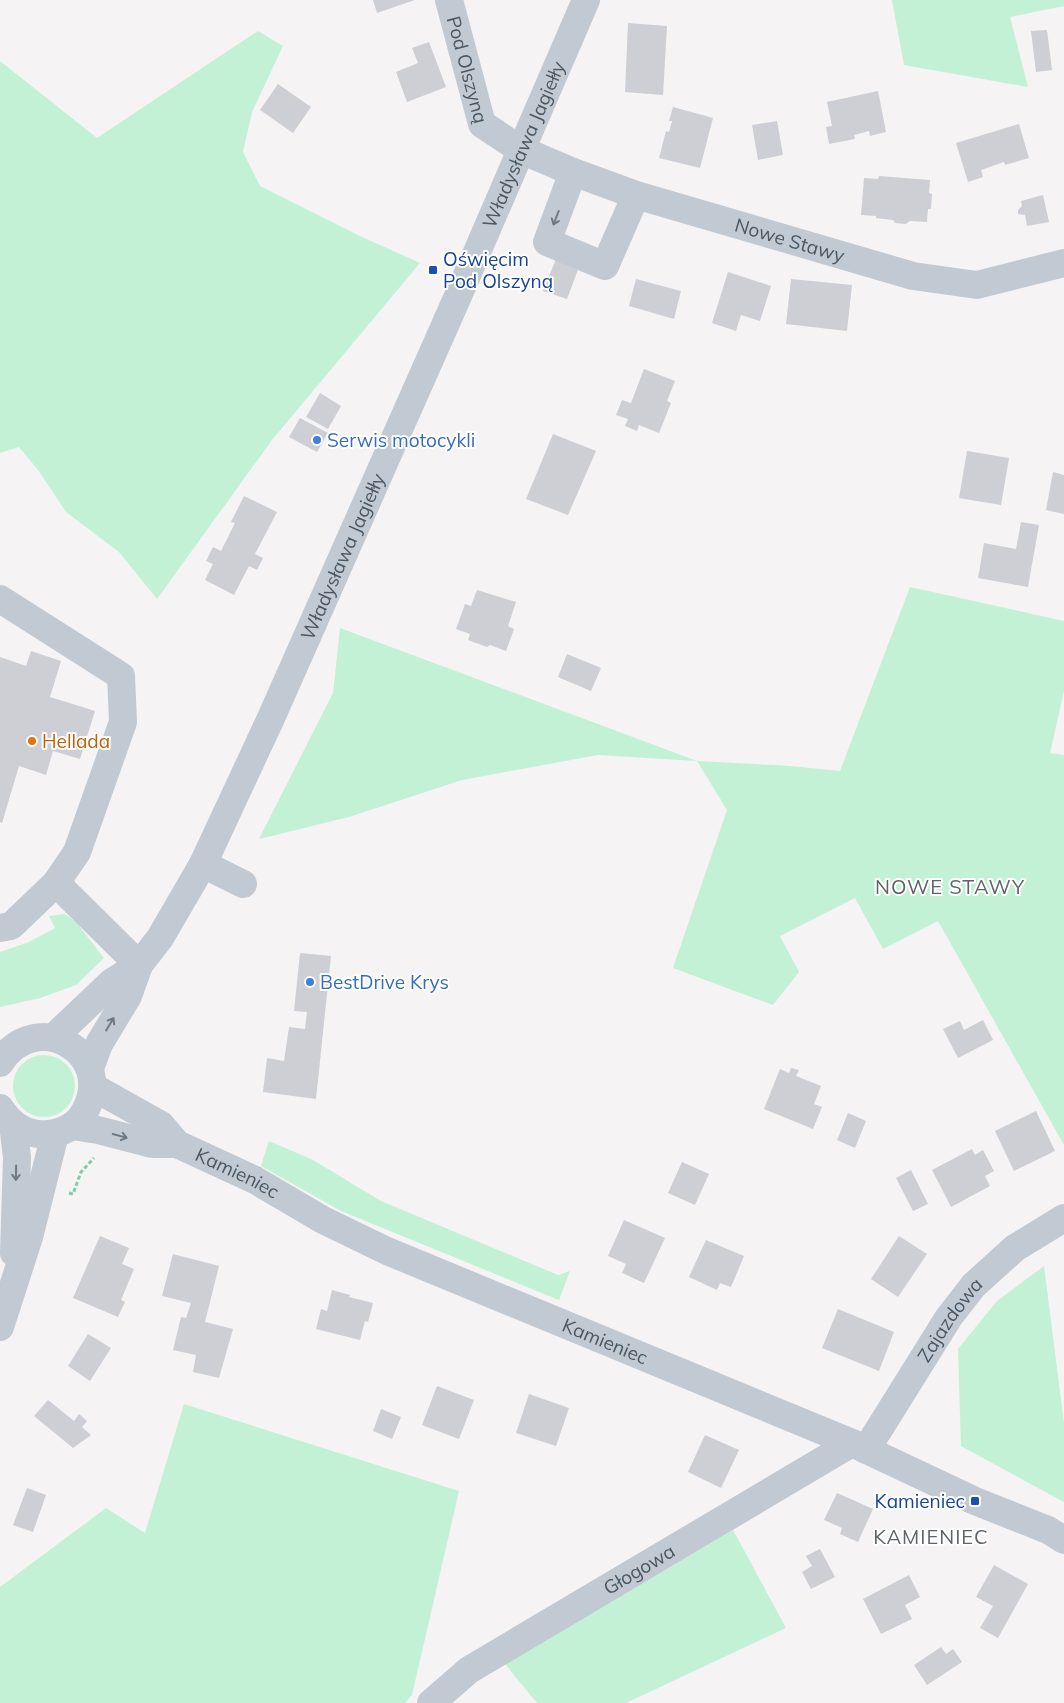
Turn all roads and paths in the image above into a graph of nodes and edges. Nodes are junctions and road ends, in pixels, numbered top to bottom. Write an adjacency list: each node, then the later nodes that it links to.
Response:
1 (449, 0): 3 (street, Pod Olszyną)
2 (586, 0): 3 (street, Władysława Jagiełły)
3 (521, 150): 4 (street, Nowe Stawy); 8 (street, Władysława Jagiełły)
4 (574, 172): 5 (street, Nowe Stawy); 5 (street, one-way to 5)
5 (636, 195): 6 (street, Nowe Stawy)
6 (1064, 263)
7 (0, 599): 9 (street)
8 (203, 864): 10 (street); 12 (street, Władysława Jagiełły)
9 (56, 883): 11 (street); 12 (street)
10 (243, 884)
11 (0, 928)
12 (140, 964): 13 (street, Władysława Jagiełły); 15 (street, Władysława Jagiełły, one-way to 12)
13 (54, 1037): 14 (street); 15 (street)
14 (4, 1053)
15 (92, 1077): 17 (street, Władysława Jagiełły); 18 (street, Kamieniec)
16 (7, 1116): 17 (street, Kamieniec); 22 (street, one-way to 22)
17 (64, 1130): 18 (street, Kamieniec, one-way to 18); 22 (street)
18 (178, 1144): 24 (street, Kamieniec)
19 (98, 1156): 20 (path)
20 (66, 1192)
21 (1064, 1218): 24 (street, Zajazdowa)
22 (13, 1282): 23 (street)
23 (0, 1327)
24 (859, 1447): 25 (street, Kamieniec); 26 (street, Głogowa)
25 (1064, 1540)
26 (431, 1703)

